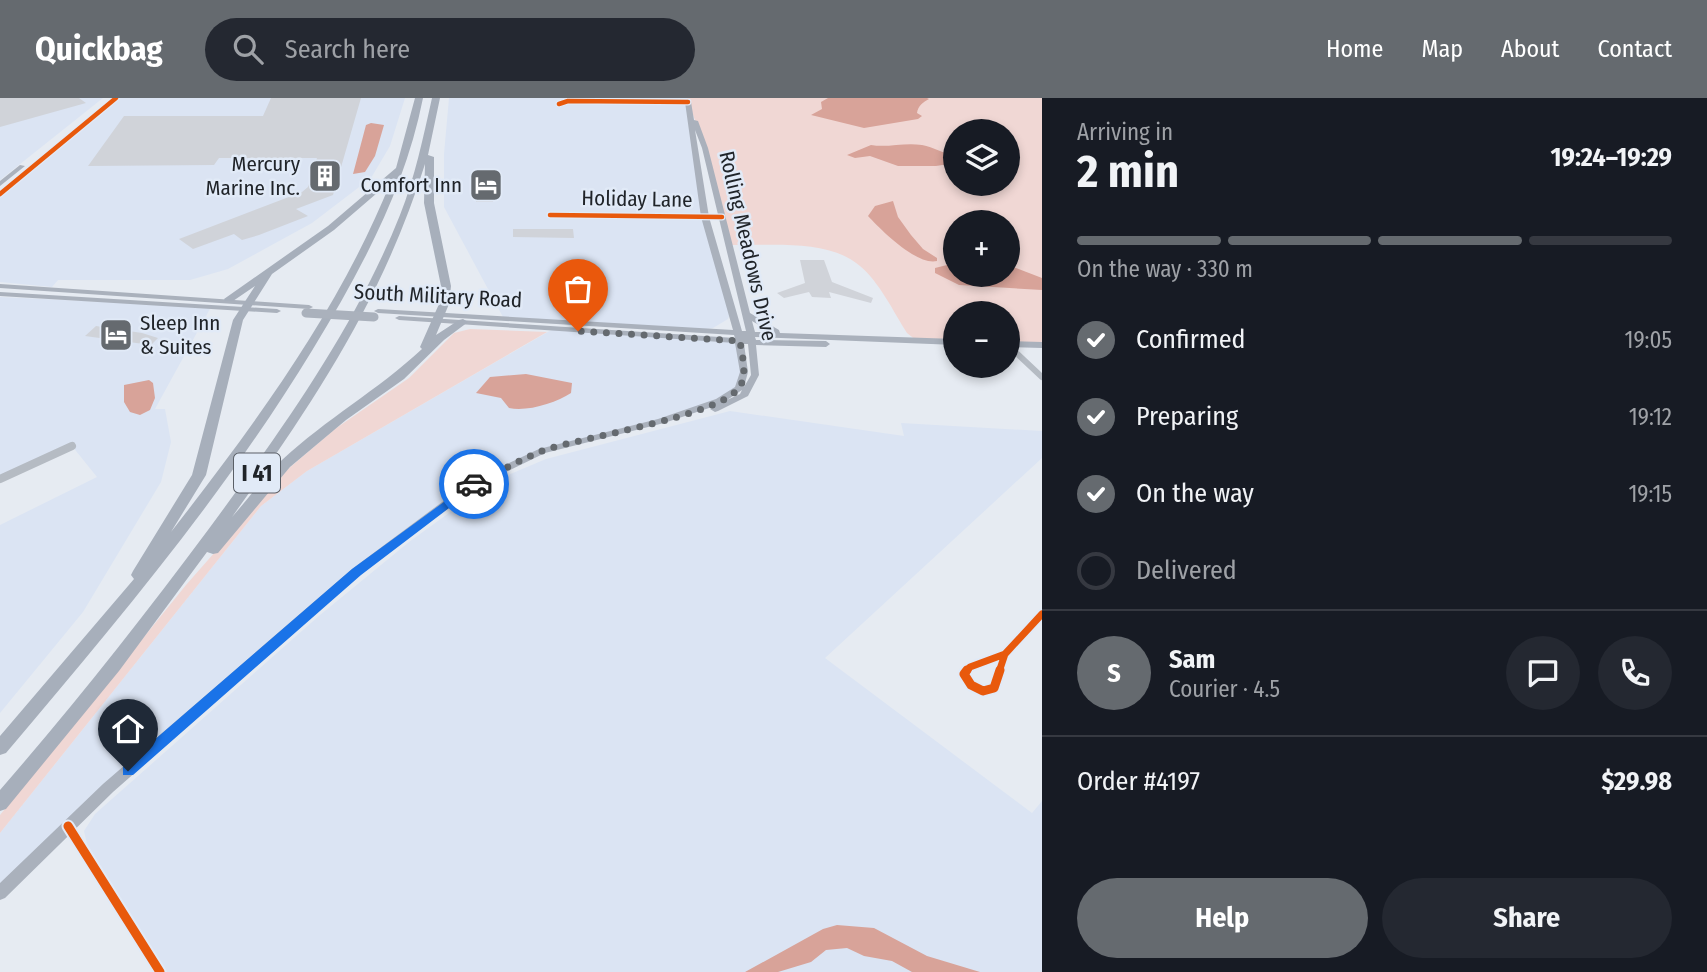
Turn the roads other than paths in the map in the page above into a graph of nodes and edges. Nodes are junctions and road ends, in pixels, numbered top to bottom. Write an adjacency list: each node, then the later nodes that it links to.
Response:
1 (106, 98): 9 (main road)
2 (116, 98): 10 (main road)
3 (419, 98): 8 (highway, I 41)
4 (436, 98): 7 (highway, I 41)
5 (687, 100): 6 (street); 12 (main road, Rolling Meadows Drive); 13 (main road, Rolling Meadows Drive)
6 (559, 103)
7 (432, 121): 21 (highway); 41 (highway, I 41)
8 (400, 169): 14 (highway); 40 (highway, I 41)
9 (0, 184)
10 (0, 194)
11 (551, 215): 13 (street, Holiday Lane)
12 (722, 217): 13 (street, Holiday Lane); 20 (main road, Rolling Meadows Drive)
13 (705, 218): 19 (main road, Rolling Meadows Drive)
14 (267, 275): 17 (highway); 18 (highway)
15 (0, 285): 17 (main road, South Military Road)
16 (0, 294): 18 (main road, South Military Road)
17 (229, 299): 18 (main road, South Military Road)
18 (249, 306): 21 (main road, South Military Road, bridge); 40 (highway)
19 (731, 312): 23 (main road); 25 (main road, Rolling Meadows Drive)
20 (746, 314): 24 (main road); 26 (main road, Rolling Meadows Drive)
21 (437, 316): 22 (main road, South Military Road); 23 (main road, South Military Road); 33 (highway)
22 (463, 322): 25 (main road, South Military Road); 33 (highway)
23 (701, 330): 25 (main road, South Military Road)
24 (786, 335): 26 (main road, South Military Road); 27 (main road, South Military Road)
25 (739, 337): 26 (main road, South Military Road); 36 (main road, Rolling Meadows Drive)
26 (752, 338): 29 (main road, South Military Road); 34 (main road, Rolling Meadows Drive)
27 (917, 341): 28 (main road, South Military Road); 29 (main road, South Military Road)
28 (943, 342)
29 (776, 343): 34 (main road)
30 (1020, 344): 31 (main road)
31 (1042, 345)
32 (1020, 356): 35 (street)
33 (420, 357): 41 (highway)
34 (754, 360): 36 (main road, Rolling Meadows Drive)
35 (1042, 377)
36 (662, 421): 45 (main road, Rolling Meadows Drive)
37 (72, 446): 38 (street)
38 (0, 479)
39 (1042, 614): 42 (street)
40 (113, 617): 43 (highway, I 41)
41 (146, 627): 44 (highway, I 41)
42 (1005, 654): 42 (street)
43 (0, 748)
44 (0, 803)
45 (68, 826): 46 (main road, Rolling Meadows Drive); 47 (street)
46 (0, 893)
47 (160, 972)

